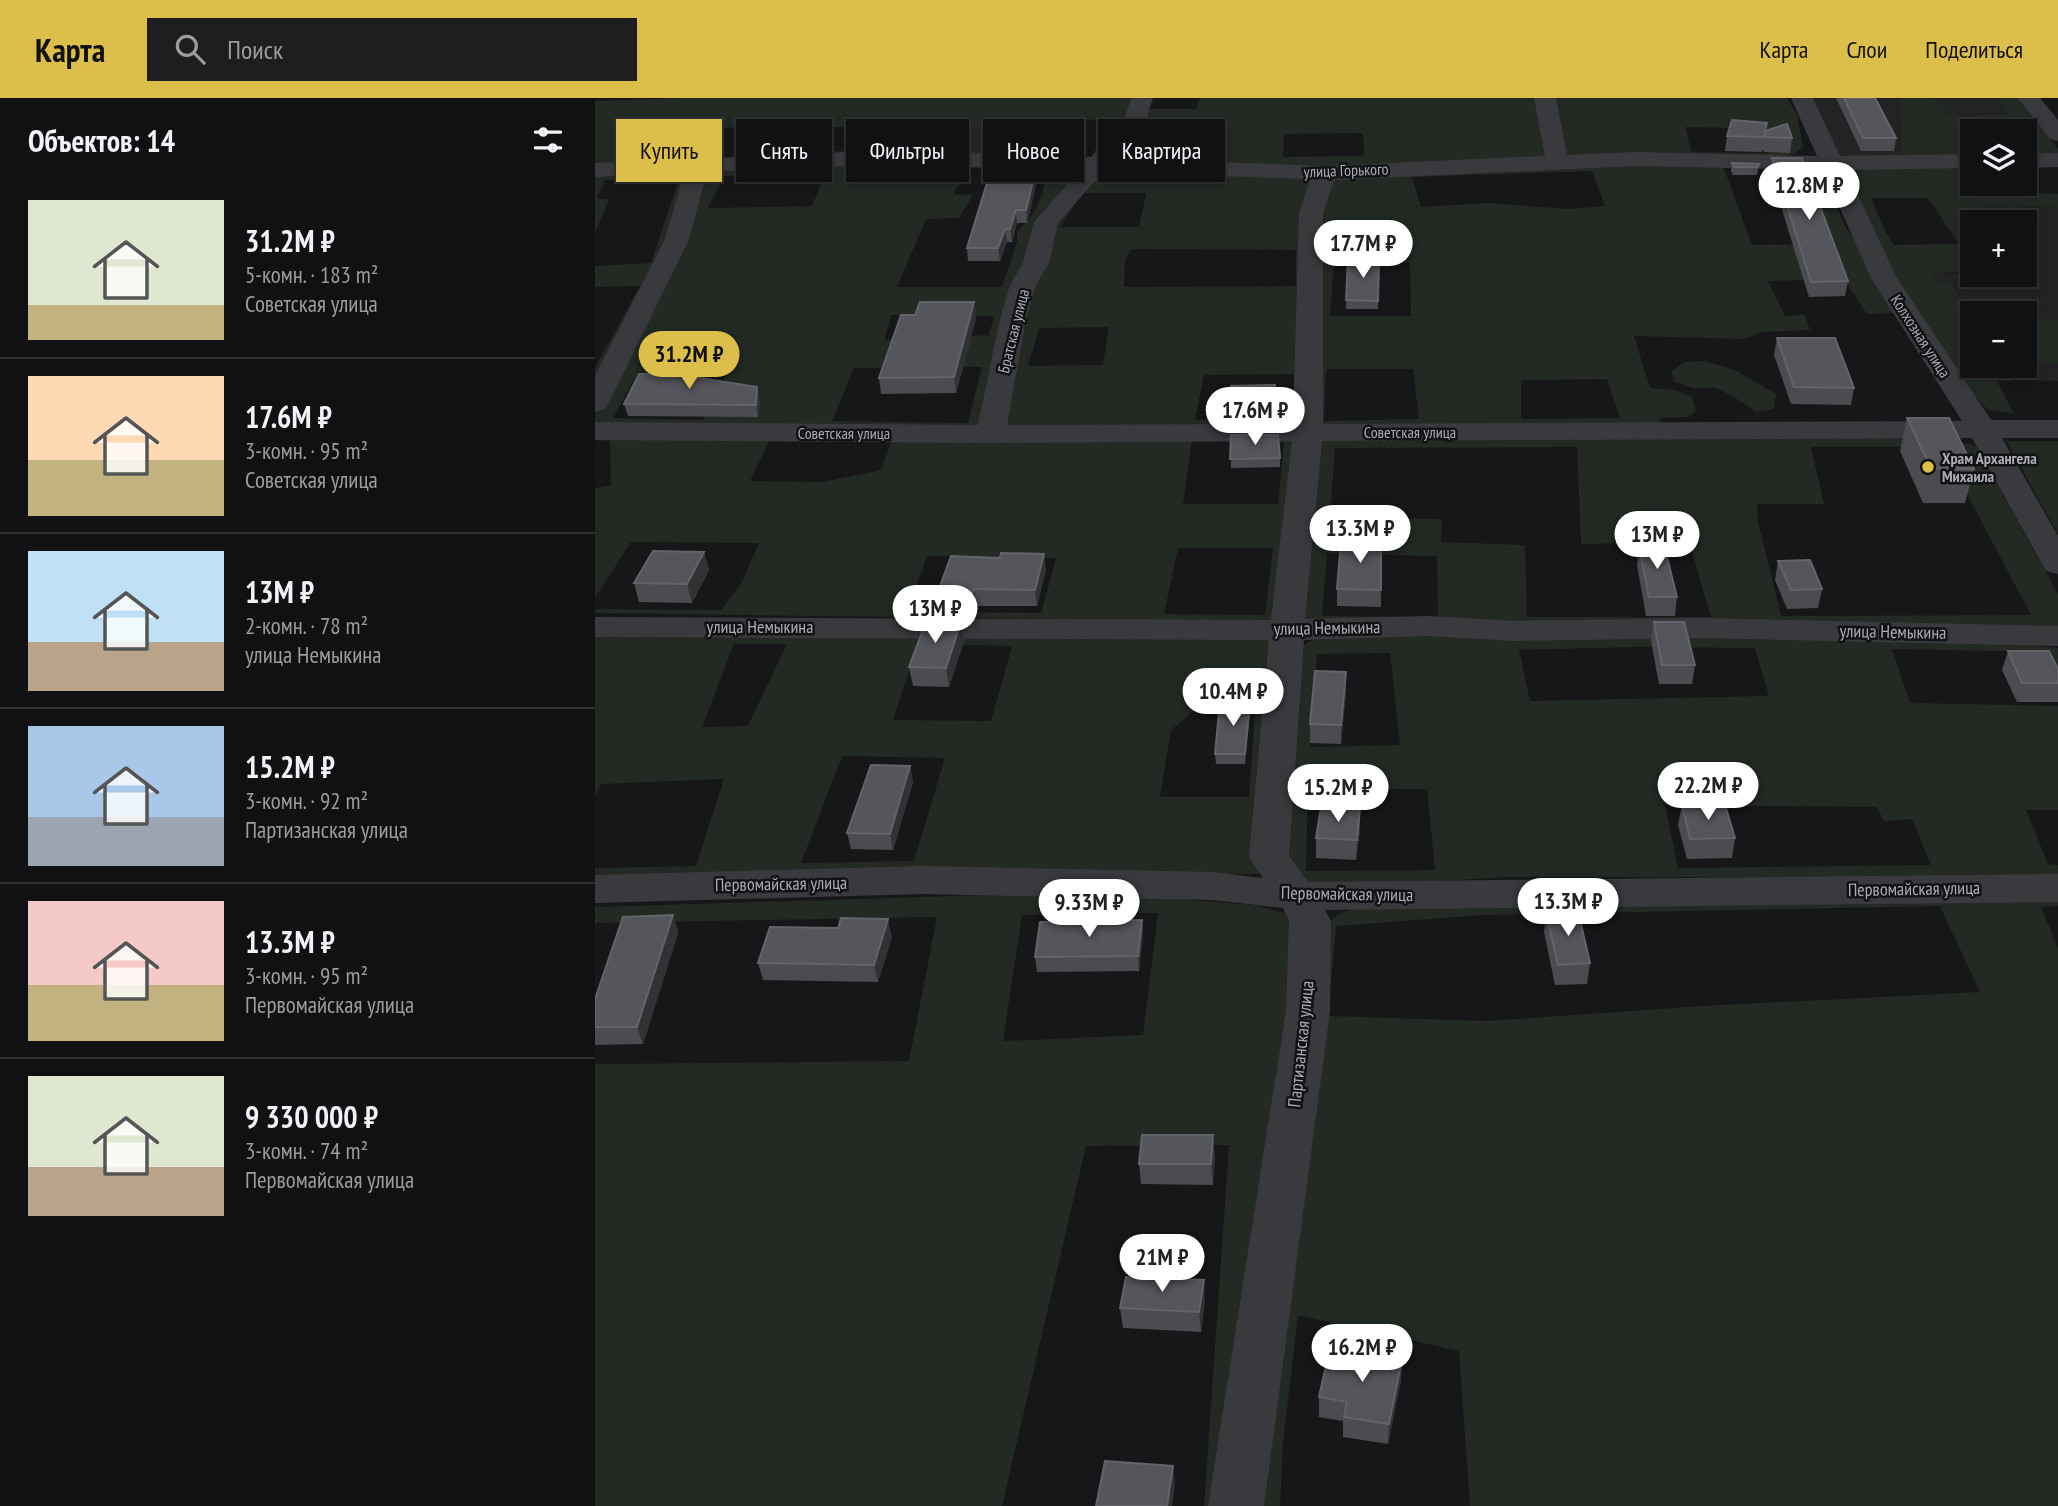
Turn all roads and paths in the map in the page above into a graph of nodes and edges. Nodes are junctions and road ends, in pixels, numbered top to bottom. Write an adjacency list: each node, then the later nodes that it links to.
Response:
1 (1142, 98): 11 (street, Братская улица)
2 (1545, 98): 6 (street)
3 (1801, 98): 10 (street, Колхозная улица)
4 (2029, 98): 5 (street)
5 (2058, 134)
6 (1557, 160): 10 (street, улица Горького); 15 (street, улица Горького)
7 (2037, 160): 8 (street)
8 (2058, 160)
9 (1960, 161): 10 (street, улица Горького)
10 (1830, 163): 18 (street, Колхозная улица)
11 (1094, 165): 12 (street, улица Горького); 15 (street, улица Горького); 22 (street, Братская улица)
12 (722, 167)
13 (595, 170): 14 (street, улица Горького)
14 (616, 170)
15 (1324, 173): 21 (street, Партизанская улица)
16 (693, 182): 17 (street)
17 (595, 403)
18 (1982, 429): 19 (street, Советская улица); 21 (street, Советская улица); 23 (street, Колхозная улица)
19 (2058, 429)
20 (595, 432): 22 (street, Советская улица)
21 (1308, 432): 22 (street, Советская улица); 25 (street, Партизанская улица)
22 (991, 434)
23 (2058, 564)
24 (595, 626): 25 (street, улица Немыкина)
25 (1287, 630): 26 (street, улица Немыкина); 29 (street, Партизанская улица)
26 (2058, 636)
27 (2058, 888): 29 (street, Первомайская улица)
28 (595, 889): 29 (street, Первомайская улица)
29 (1297, 896): 30 (street, Партизанская улица)
30 (1236, 1506)

